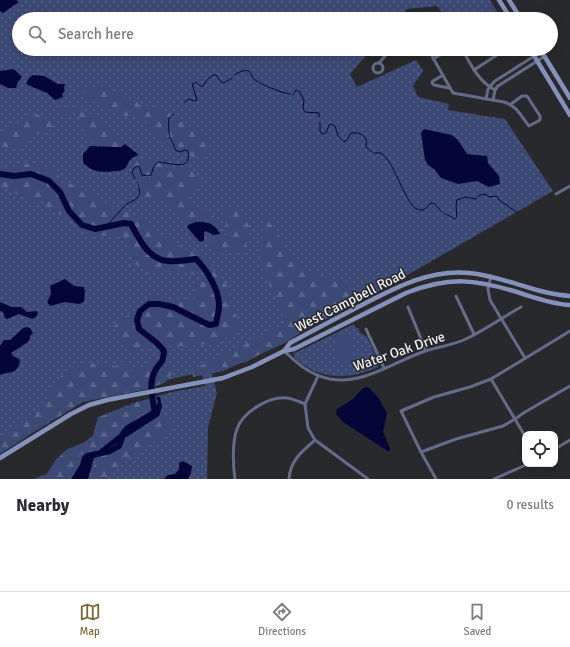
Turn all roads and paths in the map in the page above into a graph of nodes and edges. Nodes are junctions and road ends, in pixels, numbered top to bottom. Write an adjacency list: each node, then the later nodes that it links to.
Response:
1 (499, 0): 3 (main road)
2 (509, 0): 4 (main road)
3 (507, 12)
4 (517, 12)
5 (385, 56): 14 (street)
6 (432, 56): 12 (street)
7 (439, 56): 12 (street)
8 (466, 56): 15 (street)
9 (495, 56): 15 (street)
10 (534, 56): 13 (main road); 17 (street)
11 (545, 56): 13 (street); 20 (main road)
12 (433, 59): 16 (street)
13 (538, 61): 19 (street); 24 (main road)
14 (379, 64)
15 (474, 70): 17 (street)
16 (442, 75): 18 (street); 18 (street)
17 (489, 87): 19 (street); 21 (street)
18 (449, 88): 21 (street)
19 (495, 90): 22 (street)
20 (570, 98)
21 (486, 99): 22 (street)
22 (493, 100): 23 (street)
23 (511, 104): 23 (street)
24 (570, 115)
25 (570, 186): 26 (street)
26 (556, 194)
27 (491, 276): 28 (street); 29 (main road, West Campbell Road); 40 (main road, West Campbell Road)
28 (488, 284): 32 (main road, West Campbell Road); 36 (street); 40 (main road, West Campbell Road)
29 (545, 292): 31 (main road, West Campbell Road); 32 (main road)
30 (456, 296): 39 (street)
31 (570, 296)
32 (543, 300): 33 (main road, West Campbell Road)
33 (570, 305)
34 (408, 307): 41 (street)
35 (521, 307): 36 (street, Water Oak Drive)
36 (500, 319): 39 (street, Water Oak Drive); 42 (street)
37 (366, 329): 43 (street)
38 (570, 331): 42 (street)
39 (474, 334): 41 (street, Water Oak Drive)
40 (284, 351): 44 (street, Water Oak Drive); 54 (main road, West Campbell Road)
41 (426, 351): 43 (street, Water Oak Drive)
42 (525, 358): 45 (street)
43 (384, 368): 44 (street, Water Oak Drive)
44 (318, 376): 47 (street)
45 (491, 379): 48 (street); 53 (street)
46 (570, 386): 48 (street)
47 (305, 404): 50 (street); 56 (street)
48 (516, 419): 49 (street); 53 (street)
49 (522, 431)
50 (315, 440): 57 (street); 58 (street)
51 (570, 440): 52 (street)
52 (558, 447)
53 (420, 452): 59 (street)
54 (0, 458)
55 (522, 467): 60 (street)
56 (235, 479)
57 (289, 479)
58 (368, 479)
59 (436, 479)
60 (494, 479)

